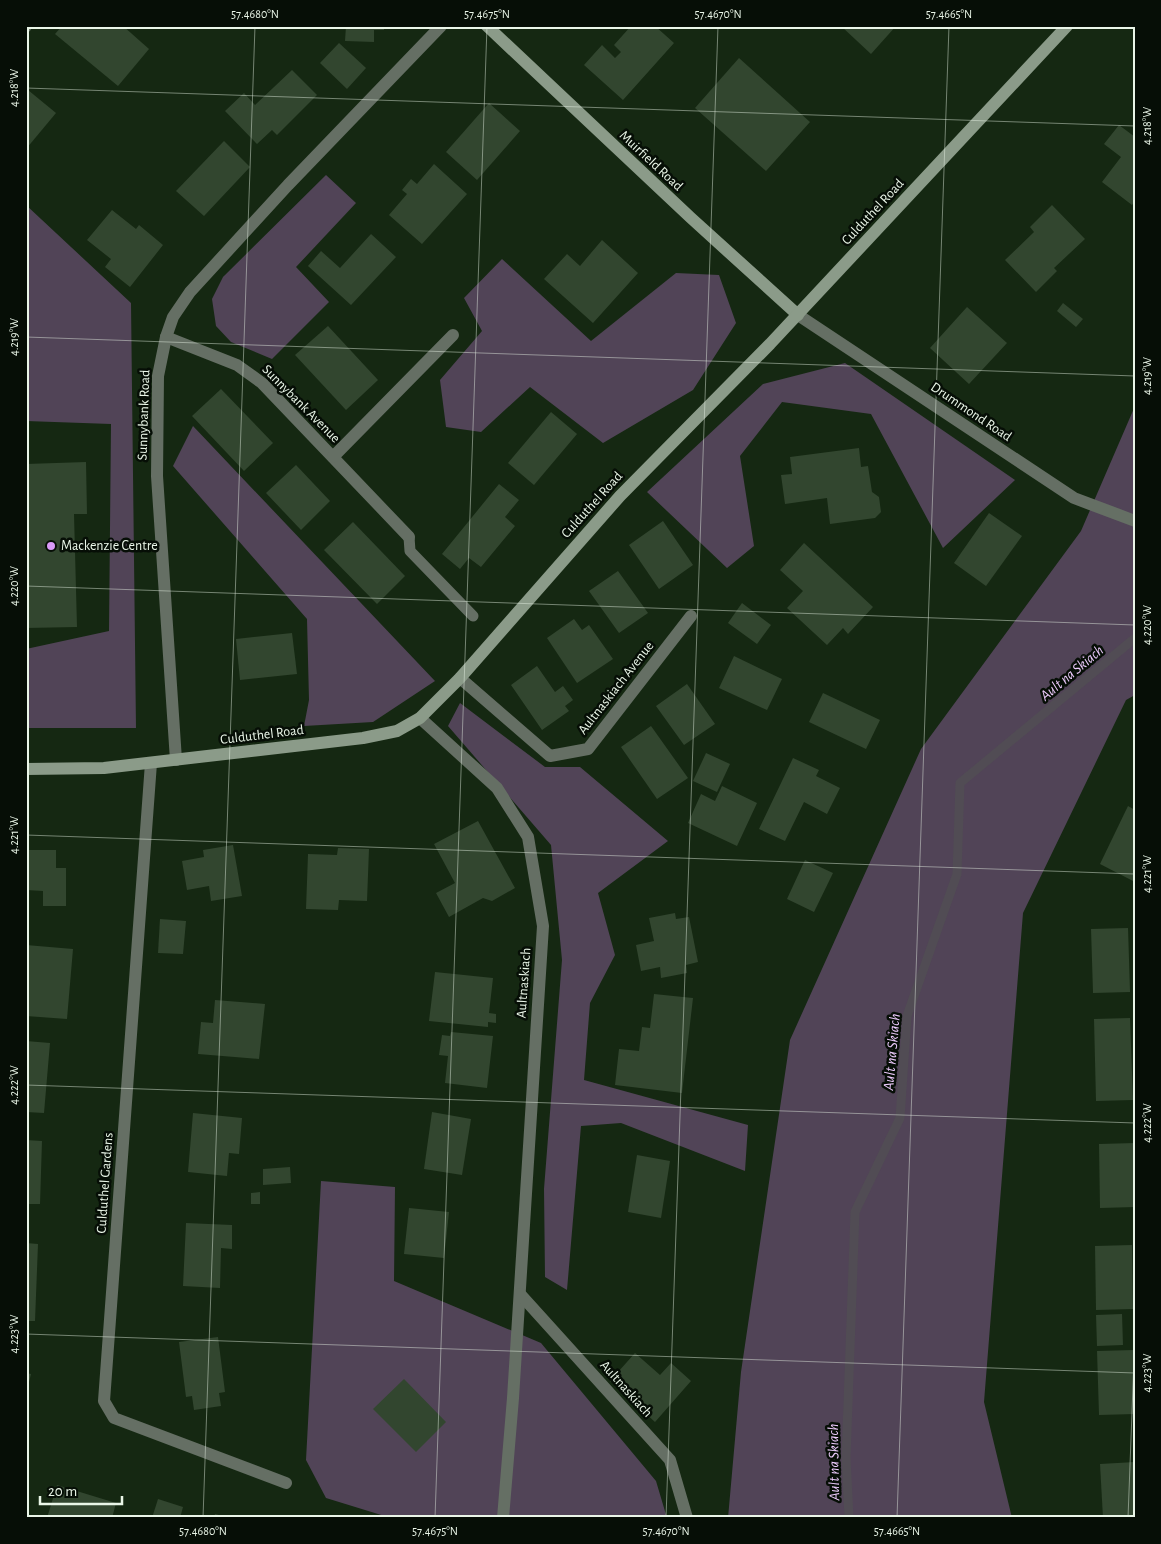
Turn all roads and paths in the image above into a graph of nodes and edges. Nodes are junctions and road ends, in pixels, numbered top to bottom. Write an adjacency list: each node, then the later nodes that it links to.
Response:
1 (441, 26): 6 (street, Sunnybank Road)
2 (486, 26): 4 (main road, Muirfield Road)
3 (1067, 26): 4 (main road, Culduthel Road)
4 (798, 314): 8 (street, Drummond Road); 12 (main road, Culduthel Road)
5 (453, 335): 7 (street, Sunnybank Avenue)
6 (166, 337): 7 (street, Sunnybank Avenue); 14 (street, Sunnybank Road)
7 (333, 457): 9 (street, Sunnybank Avenue)
8 (1135, 521)
9 (409, 538): 10 (lane)
10 (473, 616)
11 (691, 616): 12 (street, Aultnaskiach Avenue)
12 (460, 678): 13 (main road, Culduthel Road)
13 (420, 718): 14 (main road, Culduthel Road); 17 (street, Aultnaskiach)
14 (176, 760): 15 (main road, Culduthel Road)
15 (151, 764): 16 (main road, Culduthel Road); 18 (street, Culduthel Gardens)
16 (26, 769)
17 (520, 1294): 19 (street, Aultnaskiach); 20 (street, Aultnaskiach)
18 (286, 1483)
19 (502, 1518)
20 (687, 1518)

